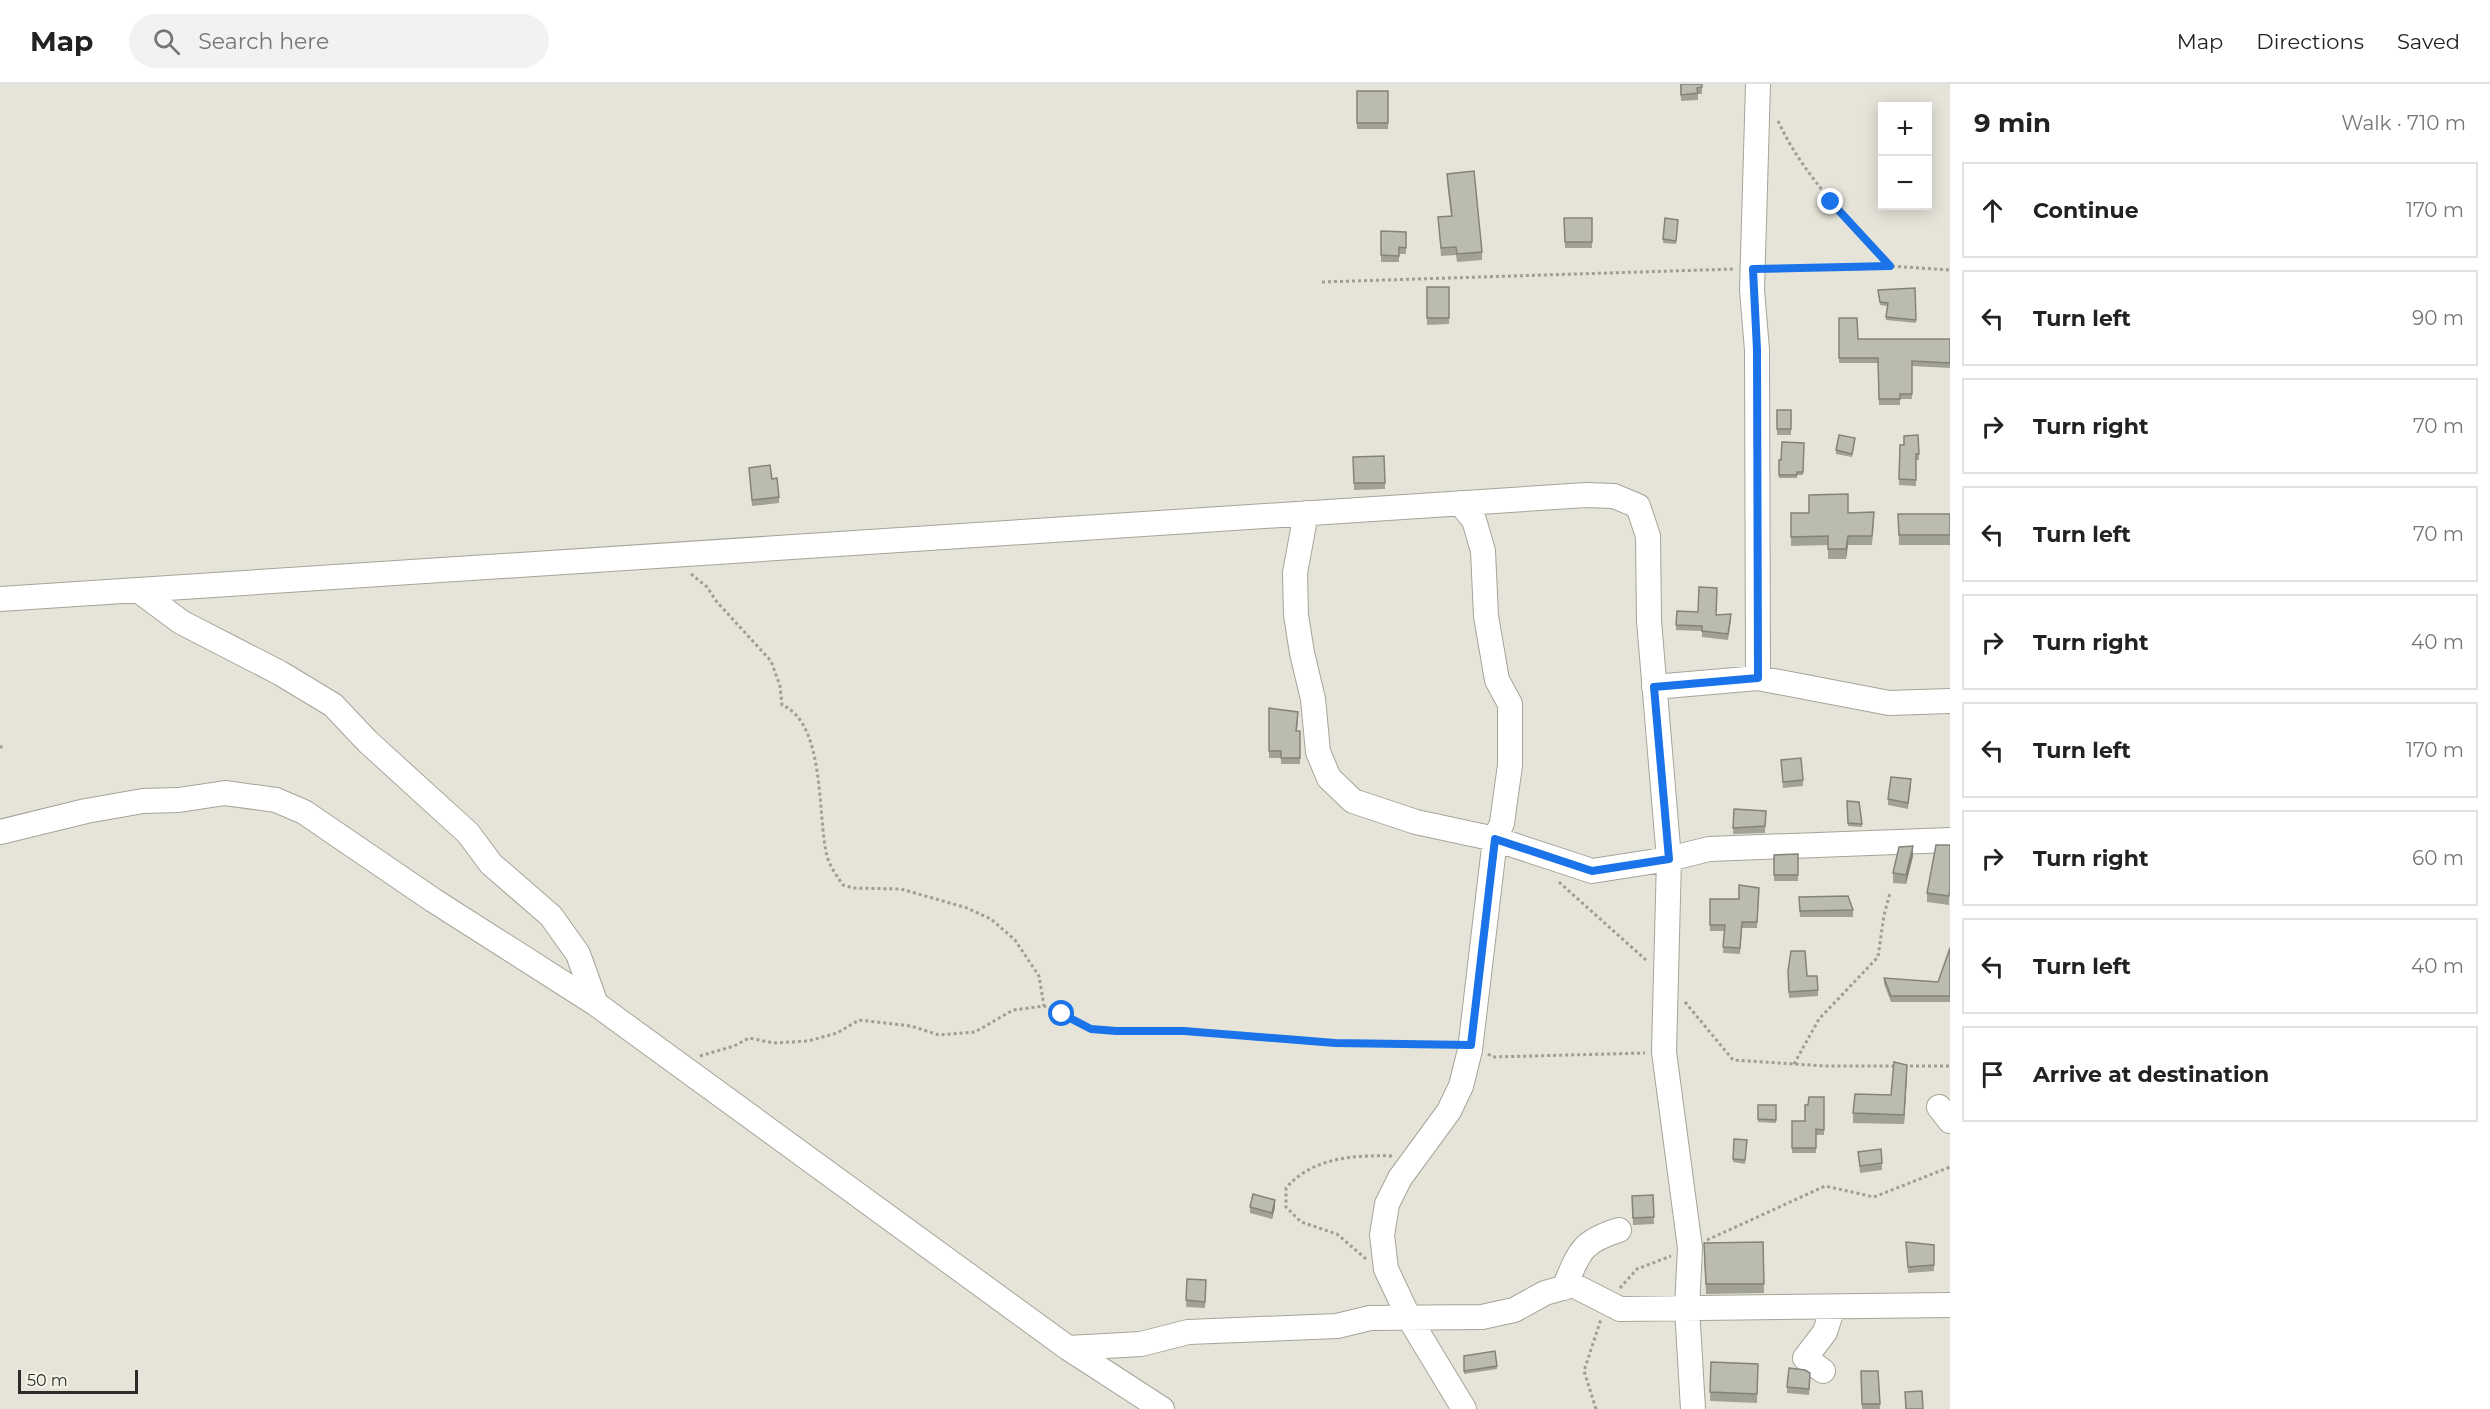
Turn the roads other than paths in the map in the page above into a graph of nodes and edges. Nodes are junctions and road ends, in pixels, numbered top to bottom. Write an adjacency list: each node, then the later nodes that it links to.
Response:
1 (1758, 84): 6 (street)
2 (1460, 503): 3 (street); 7 (street); 10 (street)
3 (1306, 513): 4 (street); 10 (street)
4 (138, 590): 5 (street); 13 (street)
5 (0, 599)
6 (1758, 678): 7 (street); 8 (street)
7 (1654, 687): 12 (street)
8 (1950, 701)
9 (0, 832): 13 (street)
10 (1495, 839): 12 (street); 19 (street)
11 (1950, 840): 12 (street)
12 (1669, 859): 18 (street)
13 (596, 1004): 20 (street)
14 (1619, 1230): 15 (street)
15 (1564, 1288): 18 (street); 19 (street)
16 (1950, 1305): 17 (street)
17 (1833, 1307): 18 (street); 21 (street)
18 (1687, 1308): 24 (street)
19 (1409, 1318): 20 (street); 23 (street)
20 (1068, 1348): 22 (street)
21 (1823, 1371)
22 (1162, 1409)
23 (1464, 1409)
24 (1693, 1409)

